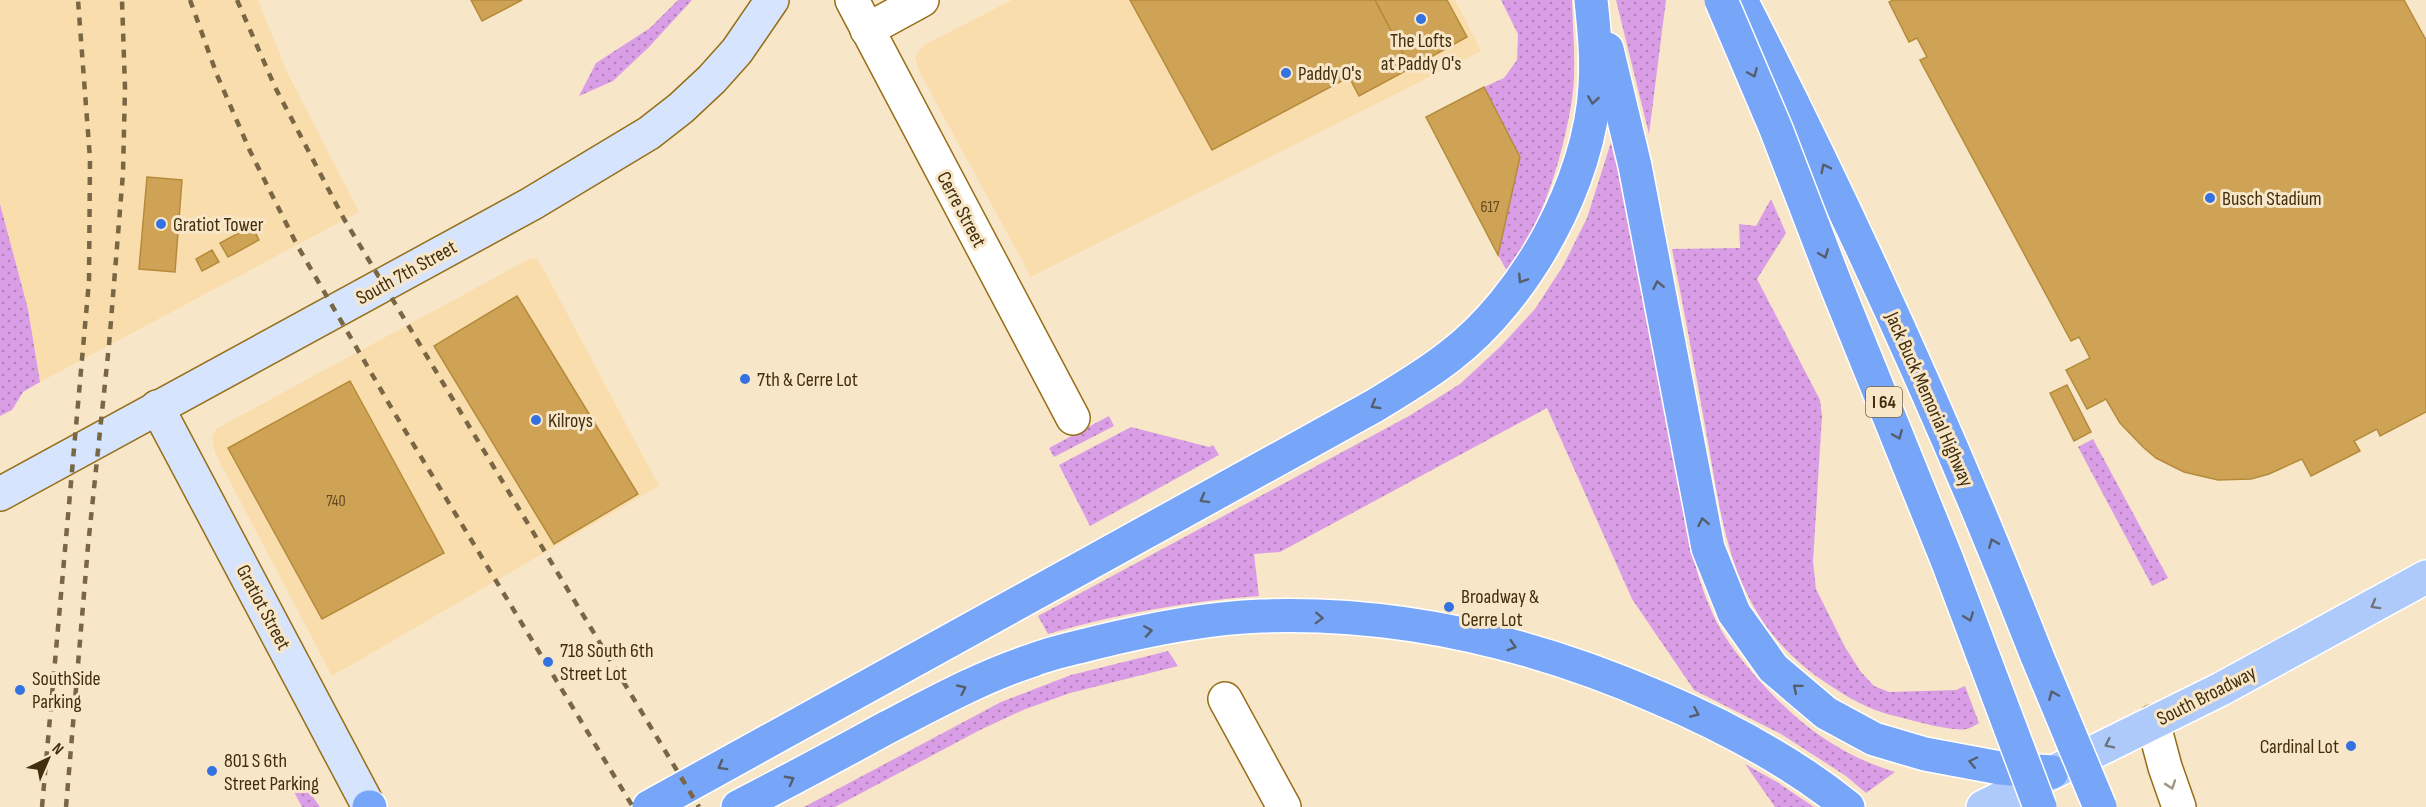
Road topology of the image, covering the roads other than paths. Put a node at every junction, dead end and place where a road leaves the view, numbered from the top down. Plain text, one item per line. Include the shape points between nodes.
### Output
1 (772, 0) edge
2 (852, 0) edge
3 (922, 0) edge
4 (1592, 0) edge
5 (1721, 0) edge
6 (1741, 0) edge
7 (1755, 0) edge
8 (867, 30) junction
9 (1772, 60) junction
10 (157, 407) junction
11 (1072, 418) dead end
12 (0, 494) edge
13 (2426, 577) edge
14 (1225, 699) dead end
15 (2153, 722) junction
16 (2052, 772) junction
17 (370, 807) edge
18 (649, 807) edge
19 (738, 807) edge
20 (1284, 807) edge
21 (1848, 807) edge
22 (1983, 807) edge
23 (2040, 807) edge
24 (2100, 807) edge
25 (2179, 807) edge

1 - 10 main road, South 7th Street via 712,79 649,133 531,204
2 - 8 street, Cerre Street
3 - 8 street
16 -> 4 highway via 2000,768 1925,754 1874,739 1826,713 1773,668 1734,613 1708,548 1622,108
4 -> 18 highway via 1595,88 1588,132 1563,207 1514,291 1452,355 1374,406
5 -> 23 highway, Jack Buck Memorial Highway / I 64, bridge via 1939,538
6 - 9 highway, Jack Buck Memorial Highway / I 64
7 - 9 highway
8 - 11 street, Cerre Street
24 -> 9 highway, Jack Buck Memorial Highway / I 64, bridge via 1946,435
10 - 12 main road, South 7th Street
10 - 17 main road, Gratiot Street
13 -> 15 main road, South Broadway
14 - 20 street
15 -> 16 main road, South Broadway
15 -> 25 street
16 - 22 main road, South Broadway
19 -> 21 highway via 952,693 1015,666 1136,633 1261,616 1353,618 1426,627 1489,639 1551,657 1710,719 1762,747

